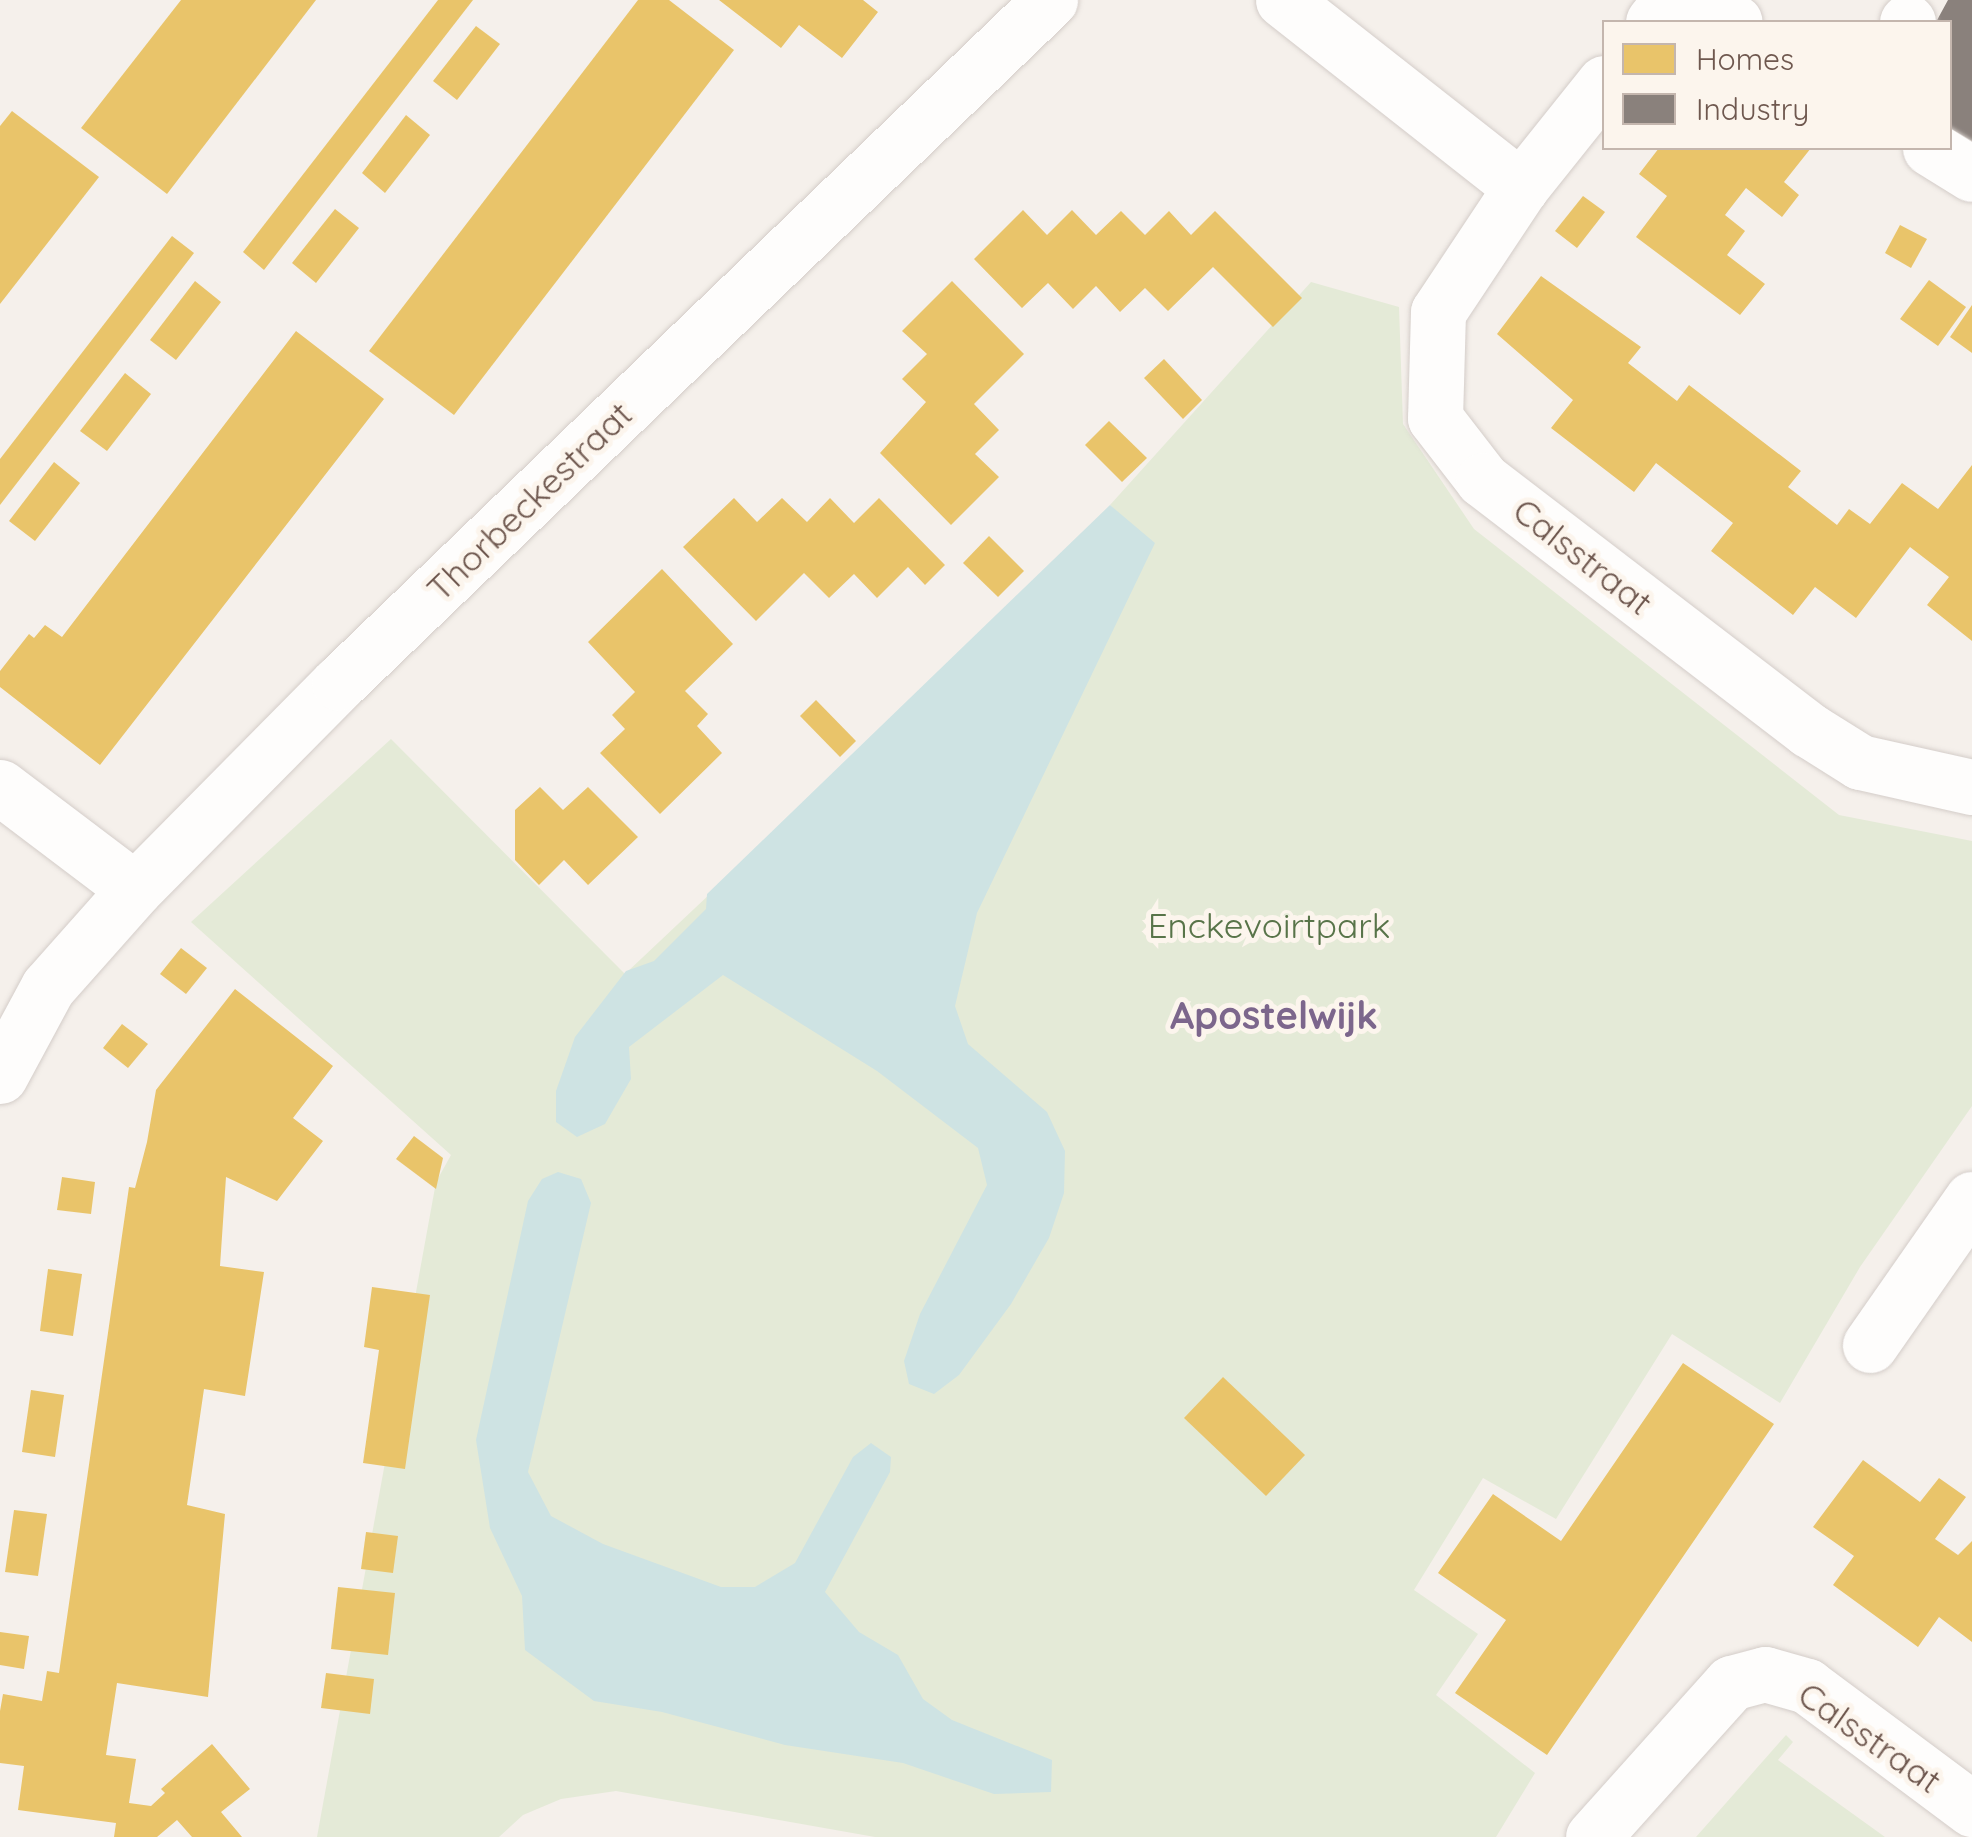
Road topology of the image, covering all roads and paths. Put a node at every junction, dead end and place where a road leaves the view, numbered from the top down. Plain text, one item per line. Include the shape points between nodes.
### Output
1 (1050, 0) edge
2 (1284, 0) edge
3 (1670, 0) edge
4 (1701, 0) edge
5 (1654, 20) edge
6 (1732, 20) edge
7 (1602, 86) edge
8 (1933, 150) edge
9 (1972, 174) edge
10 (1521, 187) junction
11 (0, 787) edge
12 (1972, 787) edge
13 (135, 889) junction
14 (0, 1076) edge
15 (1972, 1200) edge
16 (1870, 1344) dead end
17 (1972, 1808) edge
18 (1593, 1837) edge

1 - 13 street, Thorbeckestraat via 368,655
2 - 10 street
3 - 5 street
4 - 6 street
7 - 10 street
8 - 9 street
10 - 12 street, Calsstraat via 1438,312 1435,418 1483,480 1809,730 1860,762
11 - 13 street
13 - 14 street, Thorbeckestraat via 48,987
15 - 16 street
17 - 18 street, Calsstraat via 1806,1686 1765,1674 1731,1683

